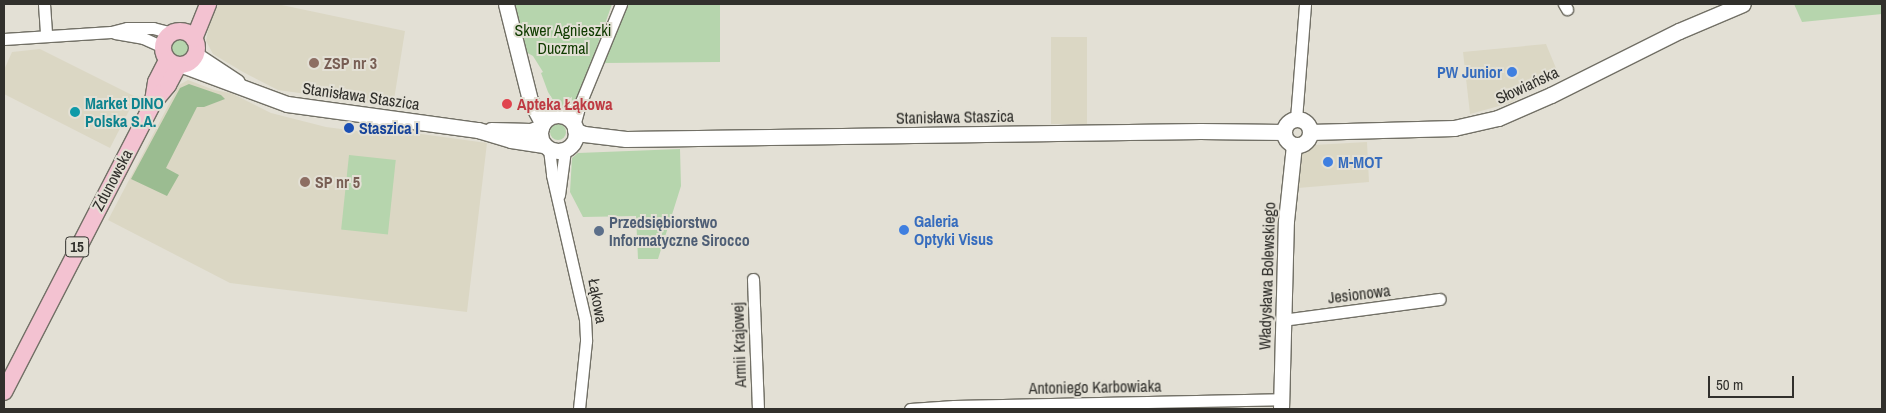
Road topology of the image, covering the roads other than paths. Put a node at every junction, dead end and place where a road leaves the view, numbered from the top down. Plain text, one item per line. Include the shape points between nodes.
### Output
1 (44, 4) edge
2 (198, 4) edge
3 (208, 4) edge
4 (506, 4) edge
5 (621, 4) edge
6 (1305, 4) edge
7 (1742, 4) edge
8 (111, 32) junction
9 (46, 36) junction
10 (4, 38) edge
11 (177, 49) junction
12 (196, 55) joint
13 (242, 86) junction
14 (580, 102) junction
15 (1296, 119) junction
16 (550, 120) junction
17 (478, 130) junction
18 (1284, 132) junction
19 (1310, 132) junction
20 (572, 138) junction
21 (1294, 146) junction
22 (547, 147) junction
23 (558, 201) junction
24 (753, 278) dead end
25 (1440, 299) dead end
26 (1282, 320) junction
27 (4, 392) edge
28 (1281, 404) edge
29 (579, 409) edge
30 (758, 409) edge
31 (910, 409) edge

1 - 9 street
2 - 11 main road, Zdunowska / 15
3 - 11 main road, Zdunowska / 15
4 - 16 street via 530,100
5 - 14 street, Łąkowa
6 - 15 street
7 - 19 street, Słowiańska via 1498,118 1454,128
8 - 9 street, Stanisława Staszica
8 - 11 street, Stanisława Staszica
8 - 11 street, Stanisława Staszica via 144,27
9 - 10 street, Stanisława Staszica
11 - 12 main road, Zdunowska / 15 via 197,46
11 - 13 street, Stanisława Staszica
11 - 27 main road, Zdunowska / 15 via 156,82 153,103
12 - 13 street, Stanisława Staszica
13 - 17 street, Stanisława Staszica via 297,106
14 - 16 street
14 - 20 street, Łąkowa
15 - 18 street via 1288,123
15 - 19 street via 1305,122
16 - 17 street, Stanisława Staszica via 531,131
16 - 20 street via 569,119
16 - 22 street via 540,136
17 - 22 street, Stanisława Staszica
18 - 20 street, Stanisława Staszica via 626,139 584,134
18 - 21 street via 1284,138
19 - 21 street via 1304,143
20 - 22 street via 557,151
20 - 23 street, Łąkowa
21 - 26 street, Władysława Bolewskiego via 1286,221
22 - 23 street, Łąkowa
23 - 29 street, Łąkowa via 585,319
24 - 30 street, Armii Krajowej
25 - 26 street, Jesionowa
26 - 28 street, Władysława Bolewskiego
28 - 31 street, Antoniego Karbowiaka

